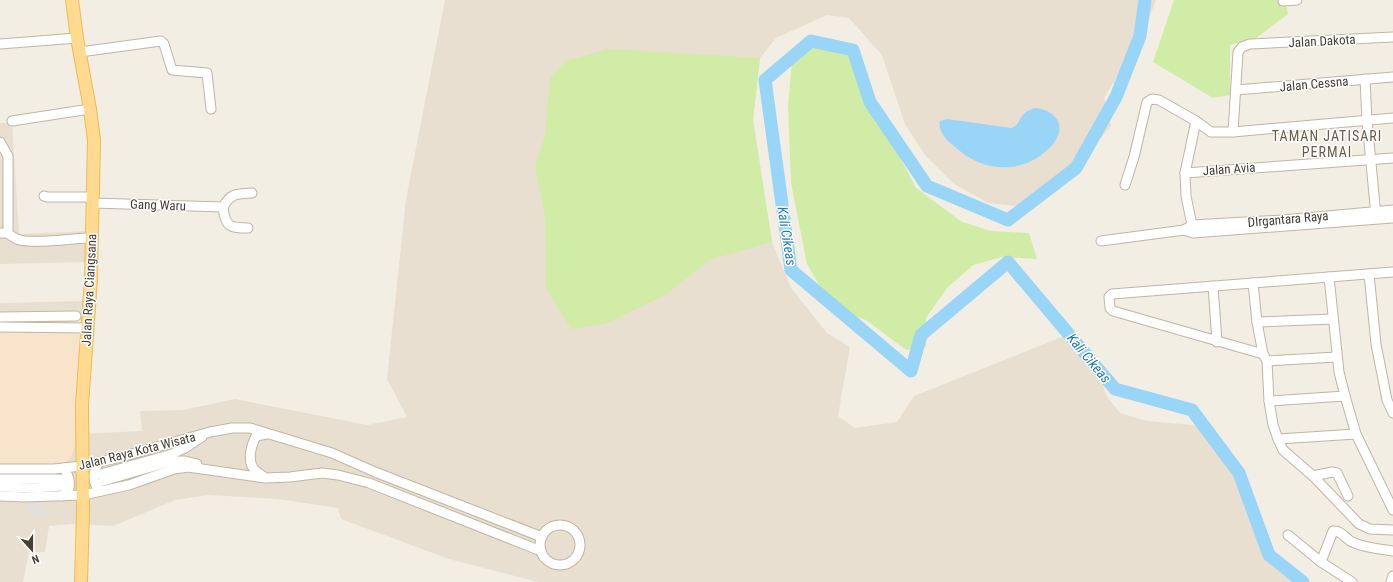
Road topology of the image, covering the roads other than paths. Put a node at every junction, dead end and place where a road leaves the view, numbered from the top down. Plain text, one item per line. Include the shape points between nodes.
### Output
1 (72, 0) edge
2 (1294, 0) edge
3 (1297, 0) edge
4 (1283, 1) dead end
5 (1393, 37) edge
6 (77, 38) junction
7 (0, 44) edge
8 (80, 52) junction
9 (1393, 77) edge
10 (1365, 79) junction
11 (1236, 90) junction
12 (90, 108) junction
13 (211, 109) dead end
14 (1393, 118) edge
15 (12, 121) dead end
16 (1196, 121) junction
17 (1367, 121) junction
18 (1233, 132) junction
19 (1, 144) edge
20 (1393, 158) edge
21 (1370, 160) junction
22 (1185, 173) junction
23 (1125, 185) dead end
24 (5, 189) edge
25 (252, 193) dead end
26 (44, 196) dead end
27 (93, 200) junction
28 (223, 207) junction
29 (1393, 210) edge
30 (1376, 215) junction
31 (1393, 218) edge
32 (248, 228) dead end
33 (1190, 229) junction
34 (4, 233) edge
35 (86, 238) dead end
36 (1101, 241) dead end
37 (1393, 272) edge
38 (1369, 274) junction
39 (1329, 277) junction
40 (1253, 283) junction
41 (1213, 286) junction
42 (76, 316) dead end
43 (0, 317) edge
44 (1333, 319) junction
45 (1257, 322) junction
46 (0, 327) edge
47 (88, 328) junction
48 (1217, 342) junction
49 (1265, 357) junction
50 (1337, 357) junction
51 (1345, 396) junction
52 (1269, 401) junction
53 (1393, 413) edge
54 (250, 428) junction
55 (210, 432) junction
56 (267, 434) junction
57 (1356, 434) junction
58 (256, 436) junction
59 (1278, 439) junction
60 (99, 462) junction
61 (82, 466) junction
62 (64, 468) junction
63 (0, 469) edge
64 (231, 473) junction
65 (252, 473) junction
66 (1313, 476) junction
67 (0, 479) edge
68 (0, 487) edge
69 (62, 487) junction
70 (101, 491) junction
71 (83, 495) junction
72 (0, 496) edge
73 (1348, 496) dead end
74 (1393, 510) edge
75 (1393, 530) edge
76 (1288, 535) dead end
77 (542, 537) junction
78 (541, 551) junction
79 (1393, 551) edge
80 (1321, 562) junction
81 (1393, 576) edge
82 (81, 582) edge
83 (1352, 582) edge
84 (1391, 582) edge

1 - 6 main road, Jalan Raya Ciangsana
2 - 3 street
2 - 4 street
5 - 11 street, Jalan Dakota via 1250,44 1239,49
6 - 7 street
6 - 8 main road, Jalan Raya Ciangsana
8 - 12 main road, Jalan Raya Ciangsana
8 - 13 street via 160,41 164,44 172,70 207,73
9 - 10 street, Jalan Cessna
10 - 11 street, Jalan Cessna
10 - 17 street
11 - 18 street
12 - 15 street
12 - 27 main road, Jalan Raya Ciangsana via 94,140
14 - 17 street
16 - 18 street via 1211,132
16 - 22 street
16 - 23 street via 1157,99 1147,102
17 - 18 street
17 - 21 street
19 - 24 street via 8,156
20 - 21 street, Jalan Avia
21 - 22 street, Jalan Avia
21 - 30 street
22 - 33 street
24 - 34 street
25 - 28 street via 232,196
26 - 27 street, Gang Waru
27 - 28 street, Gang Waru
27 - 47 main road, Jalan Raya Ciangsana
28 - 32 street via 227,224 233,228
29 - 30 street, DIrgantara Raya
30 - 31 street, DIrgantara Raya
30 - 33 street, DIrgantara Raya
33 - 36 street, DIrgantara Raya
34 - 35 street via 25,241
37 - 38 street
38 - 39 street
38 - 53 street via 1376,344
39 - 40 street
39 - 44 street
40 - 41 street
40 - 45 street
41 - 48 street
41 - 48 street via 1112,294 1109,297 1112,311
42 - 43 street
44 - 45 street
44 - 50 street
45 - 49 street
46 - 47 street
47 - 61 main road, Jalan Raya Ciangsana via 82,405
48 - 49 street
49 - 50 street
49 - 52 street
50 - 51 street
51 - 52 street
51 - 57 street
52 - 59 street
54 - 55 street, Jalan Raya Kota Wisata
54 - 56 street
54 - 58 street
55 - 60 street, Jalan Raya Kota Wisata
55 - 64 street via 172,454 102,478 172,461 185,461
56 - 58 street
56 - 77 street via 332,453
57 - 59 street
57 - 74 street
58 - 65 street via 250,459
59 - 66 street via 1283,450
60 - 61 street, Jalan Raya Kota Wisata
60 - 70 street via 94,473 95,484
61 - 62 street, Jalan Raya Kota Wisata
61 - 71 main road, Jalan Raya Ciangsana
62 - 63 street, Jalan Raya Kota Wisata
62 - 69 street via 69,479 67,493
64 - 65 street, Jalan Raya Kota Wisata
64 - 70 street, Jalan Raya Kota Wisata via 188,467
65 - 78 street, Jalan Raya Kota Wisata via 266,478 290,478 322,473 369,483
66 - 73 street via 1337,473
66 - 75 street via 1362,526
67 - 69 street
68 - 69 street
69 - 71 street, Jalan Raya Kota Wisata
69 - 72 street, Jalan Raya Kota Wisata via 25,497
70 - 71 street, Jalan Raya Kota Wisata
71 - 82 main road, Jalan Raya Ciangsana
76 - 80 street
77 - 78 street
77 - 78 street via 547,530 561,525 574,531 579,537 580,544 576,558 561,565 552,563
79 - 80 street via 1365,546 1333,531
80 - 83 street
81 - 84 street

